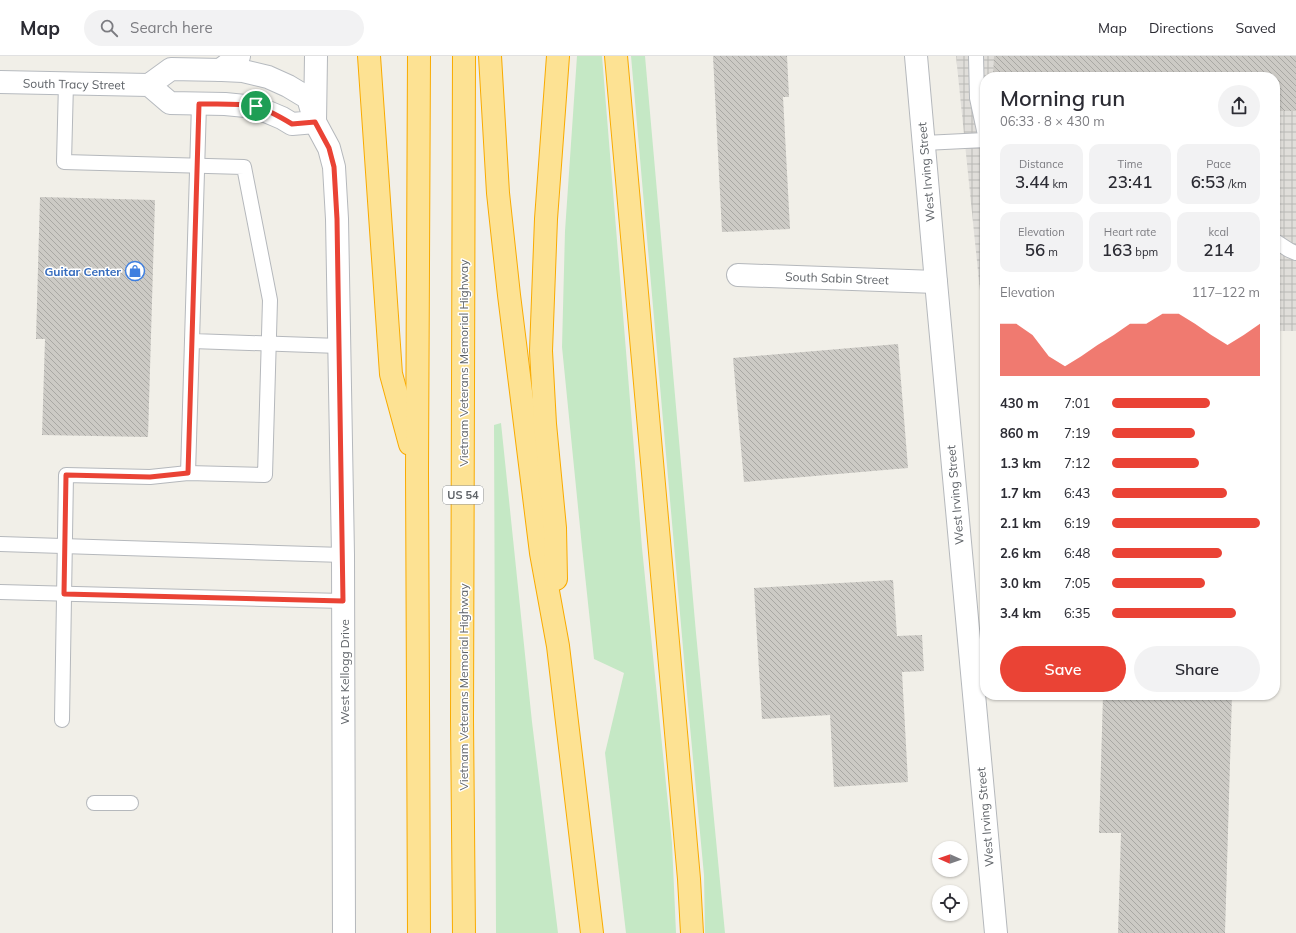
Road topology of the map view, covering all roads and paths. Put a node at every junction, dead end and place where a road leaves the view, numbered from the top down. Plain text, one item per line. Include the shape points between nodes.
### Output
1 (238, 56) edge
2 (316, 56) edge
3 (369, 56) edge
4 (419, 56) edge
5 (464, 56) edge
6 (490, 56) edge
7 (558, 56) edge
8 (616, 56) edge
9 (916, 56) edge
10 (976, 56) edge
11 (220, 70) junction
12 (0, 82) edge
13 (66, 83) junction
14 (148, 85) junction
15 (199, 104) junction
16 (980, 109) edge
17 (315, 122) junction
18 (980, 140) edge
19 (924, 143) junction
20 (197, 166) junction
21 (1280, 244) edge
22 (1296, 253) edge
23 (738, 275) dead end
24 (936, 282) junction
25 (192, 341) junction
26 (268, 344) junction
27 (339, 346) junction
28 (417, 472) junction
29 (188, 473) junction
30 (0, 544) edge
31 (65, 546) junction
32 (343, 555) junction
33 (551, 579) junction
34 (0, 592) edge
35 (64, 594) junction
36 (343, 601) junction
37 (62, 720) dead end
38 (94, 802) dead end
39 (130, 803) dead end
40 (344, 933) edge
41 (419, 933) edge
42 (464, 933) edge
43 (592, 933) edge
44 (692, 933) edge
45 (996, 933) edge

1 - 11 street
2 - 17 street, West Kellogg Drive
3 - 28 highway via 392,374
4 - 28 highway
5 - 42 highway, Vietnam Veterans Memorial Highway / US 54
6 - 33 highway via 498,193 541,553
7 - 33 highway via 546,219 541,351 555,528
8 - 44 highway
9 - 19 street, West Irving Street
10 - 16 lane
11 - 14 street via 171,69
11 - 17 street via 256,74 288,86 308,98
12 - 13 street, South Tracy Street
13 - 14 street, South Tracy Street
13 - 20 lane via 64,162
14 - 15 street via 170,103
15 - 17 street via 256,106 292,124
15 - 20 lane
17 - 27 street, West Kellogg Drive via 329,148 334,167
18 - 19 lane
19 - 24 street, West Irving Street
20 - 25 lane
20 - 26 lane via 244,167 270,300
21 - 22 lane
23 - 24 street, South Sabin Street
24 - 45 street, West Irving Street
25 - 26 lane
25 - 29 lane
26 - 27 lane
26 - 29 lane via 265,475
27 - 32 street, West Kellogg Drive
28 - 41 highway
29 - 31 lane via 150,477 66,475
30 - 31 lane
31 - 32 lane
31 - 35 lane
32 - 36 street, West Kellogg Drive
33 - 43 highway
34 - 35 lane
35 - 36 lane
35 - 37 lane
36 - 40 street, West Kellogg Drive
38 - 39 lane

